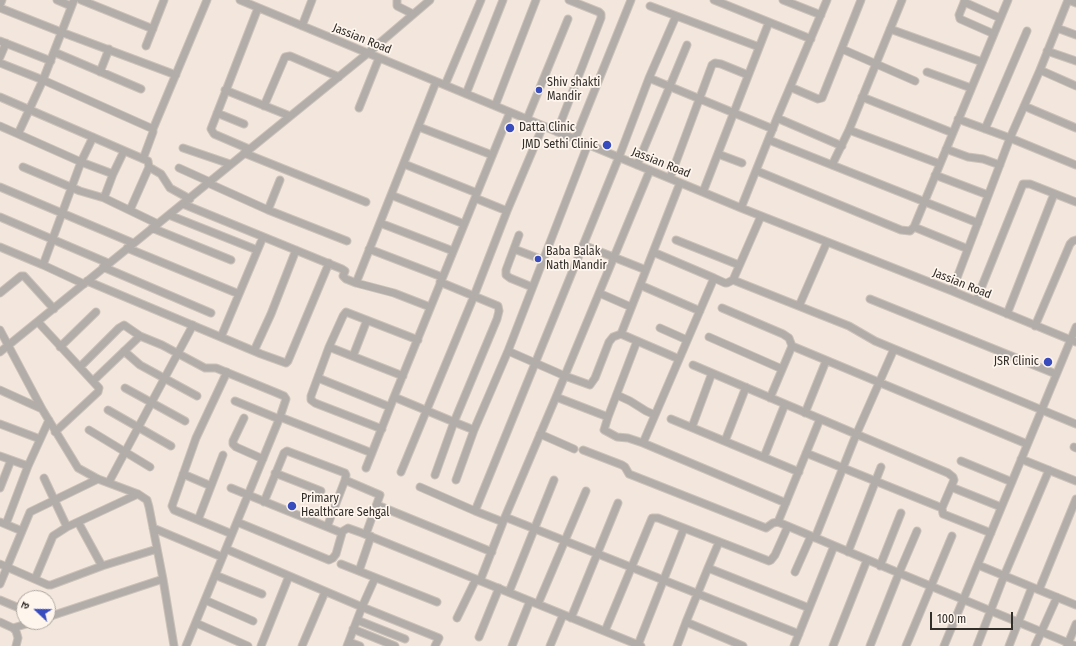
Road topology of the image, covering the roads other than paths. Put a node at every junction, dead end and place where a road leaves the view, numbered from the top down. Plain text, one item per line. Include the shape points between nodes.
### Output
1 (2, 0) edge
2 (57, 0) edge
3 (81, 0) edge
4 (164, 0) edge
5 (207, 0) edge
6 (240, 0) edge
7 (312, 0) edge
8 (397, 0) edge
9 (430, 0) edge
10 (481, 0) edge
11 (503, 0) edge
12 (536, 0) edge
13 (568, 0) edge
14 (631, 0) edge
15 (714, 0) edge
16 (783, 0) edge
17 (827, 0) edge
18 (861, 0) edge
19 (902, 0) edge
20 (1008, 0) edge
21 (1069, 0) edge
22 (965, 1) edge
23 (73, 3) edge
24 (1076, 3) edge
25 (0, 4) edge
26 (650, 6) dead end
27 (0, 8) edge
28 (258, 8) junction
29 (413, 14) junction
30 (821, 15) junction
31 (676, 16) junction
32 (1000, 18) junction
33 (568, 19) dead end
34 (769, 22) junction
35 (302, 26) junction
36 (1057, 28) junction
37 (153, 29) junction
38 (890, 30) junction
39 (1027, 31) dead end
40 (61, 32) junction
41 (994, 34) junction
42 (1076, 36) edge
43 (811, 39) junction
44 (3, 42) edge
45 (687, 45) dead end
46 (146, 46) dead end
47 (759, 48) junction
48 (109, 49) junction
49 (842, 49) junction
50 (1048, 51) junction
51 (54, 52) junction
52 (368, 53) junction
53 (0, 57) edge
54 (379, 58) junction
55 (51, 61) junction
56 (1076, 61) edge
57 (982, 62) junction
58 (0, 63) edge
59 (876, 63) junction
60 (1040, 70) junction
61 (100, 72) junction
62 (927, 72) dead end
63 (176, 75) junction
64 (748, 75) junction
65 (339, 77) junction
66 (649, 78) junction
67 (43, 80) junction
68 (436, 82) junction
69 (915, 82) dead end
70 (445, 85) junction
71 (1076, 86) edge
72 (670, 87) junction
73 (790, 87) junction
74 (971, 88) junction
75 (141, 89) dead end
76 (225, 90) junction
77 (466, 94) junction
78 (0, 97) edge
79 (862, 97) junction
80 (699, 98) junction
81 (264, 106) junction
82 (495, 106) junction
83 (1024, 106) junction
84 (359, 108) dead end
85 (30, 109) junction
86 (510, 112) junction
87 (734, 112) junction
88 (217, 113) junction
89 (290, 116) junction
90 (777, 118) junction
91 (527, 119) junction
92 (958, 119) junction
93 (244, 124) dead end
94 (0, 126) edge
95 (543, 126) junction
96 (419, 127) junction
97 (1076, 128) edge
98 (153, 129) junction
99 (773, 129) junction
100 (985, 129) junction
101 (849, 130) junction
102 (557, 132) junction
103 (953, 133) junction
104 (18, 134) junction
105 (93, 137) junction
106 (1010, 138) junction
107 (575, 139) junction
108 (769, 140) junction
109 (588, 144) junction
110 (842, 146) junction
111 (183, 148) dead end
112 (946, 149) junction
113 (124, 151) junction
114 (247, 151) junction
115 (718, 154) junction
116 (492, 155) junction
117 (619, 157) junction
118 (143, 159) junction
119 (82, 162) junction
120 (742, 163) dead end
121 (230, 164) junction
122 (404, 164) junction
123 (940, 164) junction
124 (637, 165) junction
125 (832, 165) junction
126 (1000, 165) junction
127 (1076, 165) edge
128 (23, 167) dead end
129 (149, 167) junction
130 (179, 168) dead end
131 (650, 170) junction
132 (757, 171) junction
133 (113, 174) junction
134 (936, 176) junction
135 (670, 178) junction
136 (280, 180) dead end
137 (209, 182) junction
138 (680, 183) junction
139 (0, 187) edge
140 (72, 187) junction
141 (703, 192) junction
142 (1054, 194) junction
143 (391, 195) junction
144 (476, 195) junction
145 (988, 196) junction
146 (104, 198) junction
147 (190, 199) junction
148 (924, 201) junction
149 (366, 202) dead end
150 (1076, 202) edge
151 (183, 204) junction
152 (741, 208) junction
153 (130, 210) junction
154 (268, 210) junction
155 (507, 211) junction
156 (62, 213) junction
157 (169, 215) junction
158 (761, 216) junction
159 (0, 217) edge
160 (380, 223) junction
161 (978, 223) junction
162 (464, 224) junction
163 (155, 226) junction
164 (914, 227) junction
165 (519, 235) dead end
166 (263, 237) junction
167 (51, 239) junction
168 (676, 240) dead end
169 (1076, 240) edge
170 (347, 241) dead end
171 (827, 242) junction
172 (133, 243) junction
173 (583, 245) junction
174 (0, 247) edge
175 (127, 248) junction
176 (369, 249) junction
177 (514, 249) junction
178 (968, 249) junction
179 (257, 250) junction
180 (296, 250) junction
181 (453, 251) junction
182 (653, 252) junction
183 (614, 257) junction
184 (231, 260) dead end
185 (543, 260) junction
186 (329, 264) junction
187 (42, 265) junction
188 (106, 265) junction
189 (739, 265) junction
190 (646, 270) junction
191 (714, 278) junction
192 (442, 280) junction
193 (733, 280) junction
194 (86, 283) junction
195 (356, 283) junction
196 (640, 285) junction
197 (532, 287) junction
198 (952, 291) junction
199 (0, 293) edge
200 (599, 293) junction
201 (239, 294) junction
202 (474, 296) junction
203 (870, 299) dead end
204 (976, 300) junction
205 (799, 306) junction
206 (430, 307) junction
207 (631, 307) junction
208 (722, 308) dead end
209 (54, 309) junction
210 (700, 310) junction
211 (96, 312) dead end
212 (211, 313) dead end
213 (1007, 314) junction
214 (367, 320) junction
215 (38, 322) junction
216 (193, 325) junction
217 (1035, 326) junction
218 (1076, 327) edge
219 (660, 328) dead end
220 (0, 330) edge
221 (621, 334) junction
222 (140, 336) junction
223 (221, 337) junction
224 (709, 337) dead end
225 (418, 340) junction
226 (687, 340) junction
227 (637, 341) junction
228 (1074, 341) edge
229 (8, 346) junction
230 (792, 346) junction
231 (60, 347) junction
232 (329, 347) junction
233 (894, 349) junction
234 (124, 351) junction
235 (254, 351) junction
236 (508, 351) junction
237 (0, 352) edge
238 (178, 354) junction
239 (353, 356) junction
240 (679, 359) junction
241 (826, 361) junction
242 (535, 363) junction
243 (693, 365) dead end
244 (80, 367) junction
245 (782, 369) junction
246 (227, 372) junction
247 (712, 373) junction
248 (1056, 374) junction
249 (403, 376) junction
250 (565, 376) junction
251 (318, 378) junction
252 (164, 379) junction
253 (93, 381) junction
254 (879, 382) junction
255 (746, 387) junction
256 (125, 388) dead end
257 (1, 393) edge
258 (616, 395) junction
259 (196, 396) dead end
260 (394, 397) junction
261 (556, 397) junction
262 (770, 398) junction
263 (235, 401) dead end
264 (151, 404) junction
265 (785, 404) junction
266 (390, 407) junction
267 (42, 409) junction
268 (1042, 409) junction
269 (108, 410) dead end
270 (426, 410) junction
271 (805, 413) junction
272 (656, 415) junction
273 (608, 417) junction
274 (244, 418) dead end
275 (280, 418) junction
276 (671, 419) dead end
277 (820, 419) junction
278 (49, 420) junction
279 (185, 421) dead end
280 (454, 422) junction
281 (0, 424) edge
282 (1076, 424) edge
283 (692, 427) junction
284 (138, 428) junction
285 (382, 429) junction
286 (88, 430) dead end
287 (474, 430) junction
288 (55, 432) junction
289 (540, 434) junction
290 (856, 435) junction
291 (40, 439) junction
292 (725, 441) junction
293 (643, 443) junction
294 (1028, 444) junction
295 (171, 446) dead end
296 (574, 449) dead end
297 (583, 450) dead end
298 (125, 452) junction
299 (372, 453) junction
300 (806, 453) junction
301 (0, 456) edge
302 (223, 456) dead end
303 (764, 457) junction
304 (263, 459) junction
305 (1021, 459) junction
306 (11, 460) junction
307 (961, 461) dead end
308 (28, 466) junction
309 (150, 467) dead end
310 (881, 467) dead end
311 (366, 468) dead end
312 (843, 468) junction
313 (1049, 470) junction
314 (401, 472) dead end
315 (799, 472) junction
316 (275, 473) junction
317 (183, 474) junction
318 (435, 475) dead end
319 (44, 478) dead end
320 (98, 478) junction
321 (345, 480) junction
322 (456, 480) dead end
323 (554, 480) dead end
324 (876, 481) junction
325 (1076, 481) edge
326 (109, 482) junction
327 (1012, 482) junction
328 (211, 486) junction
329 (420, 487) dead end
330 (951, 487) junction
331 (0, 488) edge
332 (231, 488) dead end
333 (321, 491) dead end
334 (586, 491) dead end
335 (138, 494) junction
336 (248, 495) junction
337 (1076, 499) edge
338 (54, 500) junction
339 (264, 502) junction
340 (618, 503) dead end
341 (786, 503) junction
342 (377, 506) junction
343 (1001, 507) junction
344 (942, 508) junction
345 (475, 511) junction
346 (901, 513) dead end
347 (504, 519) junction
348 (198, 520) junction
349 (78, 522) junction
350 (237, 522) junction
351 (778, 522) junction
352 (3, 523) edge
353 (788, 526) junction
354 (67, 527) junction
355 (327, 527) junction
356 (153, 528) junction
357 (684, 528) junction
358 (535, 529) junction
359 (22, 531) junction
360 (917, 531) dead end
361 (342, 533) junction
362 (991, 533) junction
363 (232, 534) junction
364 (369, 535) junction
365 (952, 536) dead end
366 (813, 537) junction
367 (564, 541) junction
368 (719, 542) junction
369 (834, 546) junction
370 (157, 549) junction
371 (226, 549) junction
372 (492, 552) junction
373 (848, 552) junction
374 (597, 554) junction
375 (222, 557) junction
376 (867, 560) junction
377 (341, 564) dead end
378 (978, 565) junction
379 (3, 566) edge
380 (102, 566) junction
381 (880, 566) junction
382 (631, 568) junction
383 (708, 568) junction
384 (359, 571) junction
385 (795, 572) dead end
386 (899, 573) junction
387 (215, 575) junction
388 (289, 576) junction
389 (1004, 576) junction
390 (375, 578) junction
391 (35, 579) junction
392 (163, 579) junction
393 (478, 580) junction
394 (663, 580) junction
395 (0, 584) edge
396 (930, 586) junction
397 (1032, 587) junction
398 (499, 588) junction
399 (1039, 590) junction
400 (325, 592) junction
401 (509, 592) junction
402 (262, 594) dead end
403 (698, 594) junction
404 (1057, 597) junction
405 (0, 600) edge
406 (205, 600) junction
407 (963, 600) junction
408 (530, 601) junction
409 (437, 602) dead end
410 (538, 604) junction
411 (1076, 605) edge
412 (16, 607) edge
413 (362, 607) junction
414 (809, 608) junction
415 (991, 611) junction
416 (56, 614) edge
417 (563, 614) junction
418 (457, 618) dead end
419 (571, 618) junction
420 (357, 620) junction
421 (253, 621) dead end
422 (0, 622) edge
423 (686, 622) junction
424 (1018, 622) junction
425 (196, 623) junction
426 (1076, 624) edge
427 (16, 627) edge
428 (13, 628) junction
429 (354, 629) junction
430 (605, 631) junction
431 (1041, 631) junction
432 (799, 634) junction
433 (479, 637) dead end
434 (405, 639) dead end
435 (348, 644) edge
436 (1067, 644) edge
437 (16, 646) edge
438 (174, 646) edge
439 (186, 646) edge
440 (248, 646) edge
441 (261, 646) edge
442 (302, 646) edge
443 (360, 646) edge
444 (395, 646) edge
445 (435, 646) edge
446 (512, 646) edge
447 (550, 646) edge
448 (640, 646) edge
449 (677, 646) edge
450 (743, 646) edge
451 (794, 646) edge
452 (833, 646) edge
453 (870, 646) edge
454 (906, 646) edge
455 (944, 646) edge
456 (977, 646) edge
457 (1009, 646) edge
458 (1035, 646) edge
459 (1076, 646) edge

1 - 25 street
2 - 23 street
3 - 37 street
4 - 37 street
5 - 63 street
6 - 28 street, Jassian Road
7 - 35 street
8 - 29 street via 397,6
9 - 29 street
10 - 70 street
11 - 77 street
12 - 82 street
13 - 102 street via 599,12 601,18
14 - 107 street
15 - 34 street
16 - 30 street
17 - 30 street
18 - 49 street
19 - 38 street
20 - 32 street
21 - 24 street
21 - 36 street
22 - 32 street
22 - 41 street via 959,15 960,19
23 - 40 street
26 - 31 street
27 - 40 street
28 - 35 street, Jassian Road
28 - 76 street
29 - 52 street
30 - 43 street
31 - 47 street
31 - 66 street
32 - 41 street
33 - 91 street
34 - 43 street
34 - 47 street
35 - 52 street, Jassian Road
36 - 42 street
36 - 50 street
37 - 46 street
38 - 57 street
38 - 59 street
39 - 100 street
40 - 48 street
40 - 51 street
41 - 57 street
43 - 73 street
44 - 53 street
44 - 55 street
45 - 72 street
47 - 64 street
48 - 61 street
48 - 63 street
49 - 59 street
49 - 73 street via 822,98 818,99
50 - 56 street
50 - 60 street
51 - 55 street
51 - 61 street
52 - 54 street, Jassian Road
52 - 65 street
54 - 68 street, Jassian Road
54 - 84 street
55 - 67 street
57 - 74 street
58 - 67 street
59 - 69 street
59 - 79 street
60 - 71 street
60 - 83 street
61 - 75 street
62 - 74 street
63 - 98 street
64 - 80 street via 713,63
64 - 87 street
65 - 81 street via 285,56
65 - 89 street
66 - 72 street
66 - 117 street
67 - 85 street
67 - 98 street
68 - 70 street, Jassian Road
68 - 96 street
70 - 77 street, Jassian Road
72 - 80 street
72 - 124 street
73 - 90 street
74 - 92 street
76 - 81 street
76 - 88 street
77 - 82 street, Jassian Road
78 - 85 street
79 - 101 street
79 - 103 street
80 - 87 street
80 - 135 street
81 - 89 street
82 - 86 street, Jassian Road
83 - 97 street
83 - 106 street
85 - 104 street
85 - 105 street
86 - 91 street, Jassian Road
86 - 116 street
87 - 99 street
87 - 115 street
88 - 93 street
88 - 114 street via 212,132
89 - 114 street
90 - 99 street
90 - 110 street
91 - 95 street, Jassian Road
92 - 100 street
92 - 103 street
94 - 104 street
95 - 102 street, Jassian Road
95 - 155 street
96 - 116 street
96 - 122 street
98 - 118 street
99 - 108 street
100 - 106 street
101 - 110 street
101 - 123 street
102 - 107 street, Jassian Road
103 - 112 street
104 - 119 street
105 - 113 street
105 - 119 street
106 - 126 street
106 - 127 street
107 - 109 street, Jassian Road
108 - 125 street
108 - 132 street
109 - 117 street, Jassian Road
109 - 185 street
110 - 125 street
111 - 121 street
112 - 123 street
112 - 126 street
113 - 118 street
113 - 133 street
114 - 121 street
114 - 149 street
115 - 120 street
115 - 141 street
116 - 144 street
117 - 124 street, Jassian Road
117 - 173 street
118 - 129 street via 148,161
119 - 133 street
119 - 140 street
121 - 137 street
122 - 143 street
122 - 144 street
123 - 134 street
124 - 131 street, Jassian Road
125 - 148 street
126 - 145 street
128 - 140 street
129 - 147 street via 161,174 170,188
129 - 153 street
130 - 137 street
131 - 135 street, Jassian Road
131 - 183 street
132 - 152 street
132 - 164 street via 900,230 910,231
133 - 146 street
134 - 145 street
134 - 148 street
135 - 138 street, Jassian Road
136 - 154 street
137 - 147 street
137 - 154 street
138 - 141 street, Jassian Road
138 - 182 street
139 - 156 street
140 - 146 street
140 - 156 street
141 - 152 street, Jassian Road
142 - 150 street
142 - 204 street via 1030,184 1023,184
142 - 213 street
143 - 160 street
143 - 162 street
144 - 155 street
144 - 162 street
145 - 161 street
146 - 153 street
147 - 151 street
148 - 161 street
148 - 164 street
151 - 157 street
151 - 166 street
152 - 158 street, Jassian Road
153 - 163 street
154 - 170 street
155 - 202 street
156 - 167 street
156 - 172 street
157 - 163 street
157 - 179 street
158 - 171 street, Jassian Road
158 - 189 street
159 - 167 street
160 - 176 street
160 - 181 street
161 - 178 street
162 - 181 street
163 - 172 street
163 - 184 street
164 - 178 street
165 - 177 street
166 - 179 street
166 - 180 street
167 - 187 street
167 - 188 street
168 - 189 street
169 - 217 street via 1070,244
171 - 198 street, Jassian Road
171 - 205 street
172 - 175 street
173 - 183 street
173 - 242 street
174 - 187 street
175 - 188 street
175 - 201 street
176 - 192 street
176 - 195 street
177 - 185 street
177 - 197 street via 506,275
178 - 198 street
179 - 201 street
180 - 186 street
180 - 235 street
181 - 192 street
182 - 190 street
182 - 191 street
183 - 190 street
183 - 200 street
185 - 197 street
186 - 195 street via 345,271 344,278
186 - 235 street via 287,362 282,363
187 - 194 street
188 - 194 street
188 - 212 street
189 - 193 street
190 - 196 street
191 - 193 street via 725,283
191 - 210 street
192 - 202 street
192 - 206 street
193 - 205 street
194 - 209 street
194 - 216 street
195 - 206 street via 394,293
196 - 207 street
196 - 210 street
197 - 236 street
198 - 204 street, Jassian Road
199 - 209 street via 24,276
200 - 207 street
200 - 250 street
201 - 223 street
202 - 270 street
202 - 280 street via 498,306 499,311
203 - 248 street
204 - 213 street, Jassian Road
205 - 233 street via 853,328
206 - 225 street
207 - 221 street
208 - 230 street via 784,334
209 - 215 street
210 - 226 street
211 - 231 street
213 - 217 street, Jassian Road
214 - 225 street
214 - 232 street via 348,312 344,314
214 - 239 street
215 - 229 street
215 - 231 street
216 - 223 street
216 - 238 street
217 - 228 street, Jassian Road
218 - 228 street
219 - 226 street
220 - 229 street
221 - 227 street
221 - 250 street via 609,342 592,384
222 - 234 street
222 - 238 street
222 - 244 street via 123,325
223 - 235 street
224 - 245 street
225 - 249 street
226 - 240 street
227 - 240 street
227 - 258 street
228 - 248 street
229 - 237 street
229 - 267 street
230 - 241 street
230 - 245 street
231 - 244 street
232 - 239 street
232 - 251 street
233 - 254 street
233 - 268 street
234 - 252 street via 140,365
234 - 253 street
236 - 242 street
236 - 287 street
238 - 246 street via 205,368 214,367
238 - 252 street
239 - 249 street
240 - 272 street
241 - 254 street
241 - 271 street
242 - 250 street
242 - 345 street
243 - 247 street
244 - 253 street
245 - 262 street
246 - 275 street via 284,396 286,401
246 - 317 street via 196,438
247 - 255 street
247 - 283 street
248 - 268 street
249 - 260 street
250 - 261 street
251 - 266 street
251 - 285 street via 311,396 313,402
252 - 259 street
252 - 264 street
253 - 288 street via 99,388 98,392
254 - 290 street
254 - 294 street
255 - 262 street
255 - 292 street
256 - 264 street
257 - 267 street
258 - 272 street
258 - 273 street
260 - 266 street
260 - 270 street
261 - 273 street
261 - 289 street
262 - 265 street
263 - 275 street
264 - 279 street
264 - 284 street
265 - 271 street
265 - 303 street
266 - 285 street
267 - 278 street
268 - 282 street
268 - 294 street
269 - 284 street
270 - 280 street
270 - 314 street
271 - 277 street
272 - 293 street
273 - 293 street via 605,432
274 - 304 street via 233,441 234,444
275 - 299 street
275 - 304 street
276 - 283 street
277 - 290 street
277 - 300 street
278 - 288 street
278 - 291 street
280 - 287 street
280 - 318 street
281 - 291 street
283 - 292 street
284 - 295 street
284 - 298 street
285 - 299 street
286 - 298 street
287 - 322 street
288 - 320 street via 78,468
289 - 296 street
289 - 347 street
290 - 312 street
290 - 330 street via 948,473 953,477
291 - 308 street
292 - 303 street
293 - 341 street
294 - 305 street
297 - 351 street via 622,465 629,474 766,528
298 - 309 street
298 - 326 street
299 - 311 street
300 - 312 street
300 - 315 street
301 - 306 street
302 - 328 street
303 - 315 street
304 - 336 street
305 - 313 street
305 - 327 street
306 - 308 street
306 - 331 street
307 - 327 street
308 - 352 street
310 - 324 street
312 - 324 street
312 - 366 street
313 - 325 street
313 - 389 street
315 - 341 street
316 - 321 street via 287,451 344,473
316 - 333 street
316 - 339 street
317 - 328 street
317 - 348 street via 172,506 174,510
319 - 338 street
320 - 326 street
320 - 338 street
321 - 342 street via 379,493
321 - 355 street
323 - 358 street
324 - 344 street
324 - 373 street
326 - 335 street
327 - 343 street
328 - 348 street
329 - 345 street
330 - 343 street
330 - 344 street
332 - 336 street
334 - 367 street
335 - 349 street
335 - 356 street via 148,503
336 - 339 street
336 - 350 street
337 - 399 street
338 - 354 street
338 - 359 street via 30,512
339 - 355 street
340 - 374 street
341 - 351 street
342 - 364 street
342 - 372 street
343 - 362 street
344 - 362 street via 944,514
345 - 347 street
346 - 381 street
347 - 358 street
347 - 372 street
348 - 363 street
349 - 354 street
349 - 380 street
350 - 361 street via 329,560 336,554
350 - 363 street
351 - 353 street
352 - 359 street
353 - 366 street
353 - 368 street via 776,555 768,561
354 - 391 street via 51,538
355 - 361 street
356 - 370 street
356 - 375 street
357 - 368 street
357 - 382 street via 652,518
357 - 394 street
358 - 367 street
358 - 401 street
359 - 379 street
360 - 386 street
361 - 364 street via 348,528
362 - 378 street
363 - 371 street
364 - 384 street
364 - 393 street
365 - 396 street
366 - 369 street
366 - 385 street
367 - 374 street
367 - 410 street
368 - 383 street
369 - 373 street
369 - 414 street
370 - 380 street
370 - 392 street
371 - 375 street
371 - 388 street
372 - 393 street
373 - 376 street
374 - 382 street
374 - 419 street
375 - 387 street
376 - 381 street
376 - 452 street
377 - 384 street
378 - 389 street
378 - 407 street
379 - 391 street
379 - 395 street
380 - 391 street via 51,585
381 - 386 street
382 - 394 street
382 - 430 street
383 - 403 street
383 - 414 street
384 - 390 street
386 - 396 street
386 - 453 street
387 - 402 street
387 - 406 street
388 - 400 street
388 - 441 street
389 - 397 street
389 - 415 street
390 - 409 street
390 - 413 street
392 - 416 street
392 - 438 street
393 - 398 street
393 - 418 street
394 - 403 street
394 - 448 street
396 - 407 street
396 - 454 street
397 - 399 street
397 - 424 street
398 - 401 street
398 - 433 street
399 - 404 street
400 - 413 street
400 - 442 street
401 - 408 street
403 - 423 street
403 - 432 street
404 - 411 street
404 - 431 street
405 - 412 street
406 - 421 street
406 - 425 street
407 - 415 street
407 - 455 street
408 - 410 street
408 - 446 street
410 - 417 street
413 - 420 street
413 - 445 street via 439,638
414 - 432 street
415 - 424 street
415 - 456 street
417 - 419 street
417 - 447 street
419 - 430 street
420 - 429 street
420 - 434 street
422 - 428 street
423 - 449 street
423 - 450 street
424 - 431 street
424 - 457 street
425 - 439 street
425 - 440 street
426 - 436 street
427 - 428 street
428 - 437 street via 18,638
429 - 435 street
429 - 444 street
430 - 448 street
431 - 436 street
431 - 458 street
432 - 451 street
435 - 443 street
436 - 459 street

